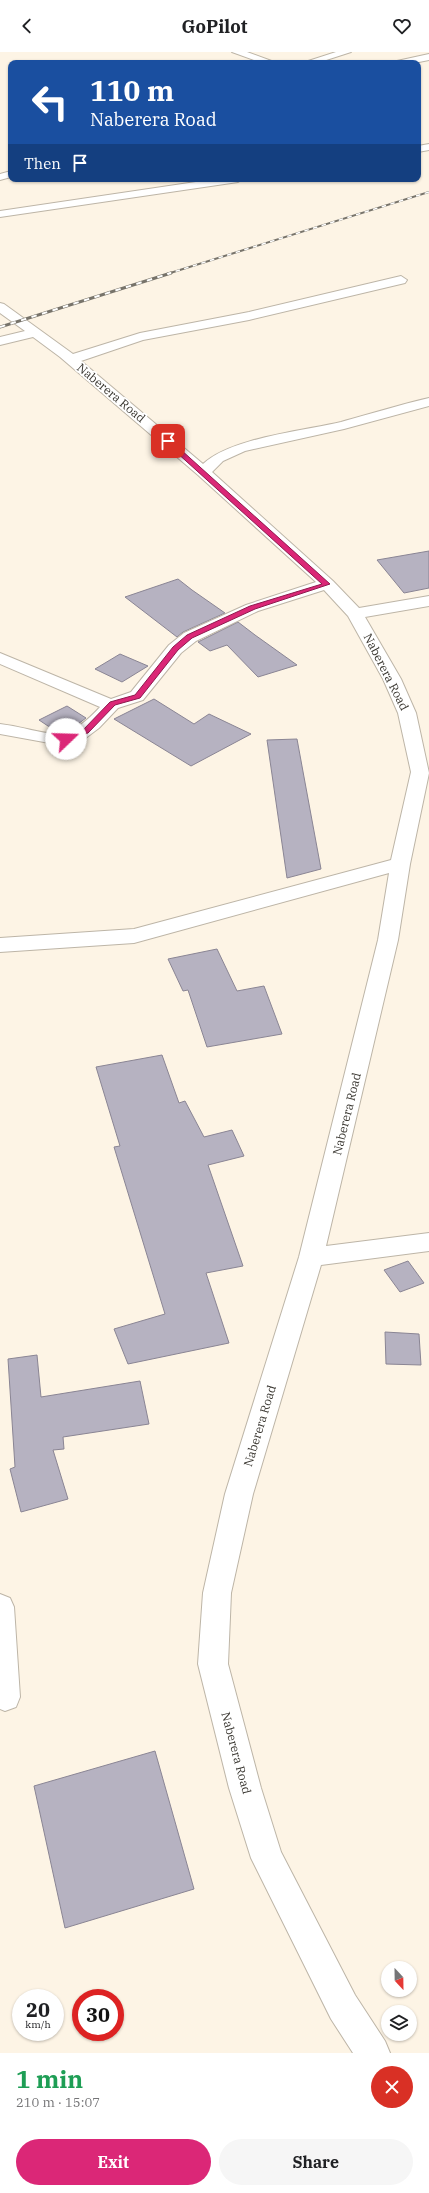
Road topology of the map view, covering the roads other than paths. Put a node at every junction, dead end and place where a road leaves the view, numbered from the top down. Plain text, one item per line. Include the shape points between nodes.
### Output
1 (237, 52) edge
2 (346, 52) edge
3 (429, 57) edge
4 (262, 60) edge
5 (318, 60) edge
6 (414, 60) edge
7 (218, 182) edge
8 (0, 214) edge
9 (400, 280) dead end
10 (0, 307) edge
11 (35, 332) junction
12 (0, 341) edge
13 (72, 359) junction
14 (429, 402) edge
15 (203, 472) junction
16 (327, 584) junction
17 (429, 601) edge
18 (355, 614) junction
19 (0, 658) edge
20 (112, 704) junction
21 (0, 729) edge
22 (424, 771) edge
23 (422, 801) edge
24 (400, 864) junction
25 (0, 945) edge
26 (429, 1242) edge
27 (312, 1257) junction
28 (0, 1607) edge
29 (5, 1697) dead end
30 (373, 2053) edge

1 - 4 street
2 - 5 street
3 - 6 street
7 - 8 street
9 - 13 street via 249,316 140,337
10 - 11 street, Naberera Road
11 - 12 street
11 - 13 street, Naberera Road
13 - 15 street, Naberera Road
14 - 15 street via 344,425 241,448 218,458
15 - 16 street, Naberera Road
16 - 18 street, Naberera Road
16 - 20 street via 252,608 190,637 175,649 137,696
17 - 18 street
18 - 22 street, Naberera Road via 408,713
19 - 20 street via 101,702
20 - 21 street via 86,731 66,739 55,740
22 - 23 street, Naberera Road
23 - 24 street, Naberera Road
24 - 25 street via 134,936
24 - 27 street, Naberera Road via 388,940
26 - 27 street
27 - 30 street, Naberera Road via 239,1494 218,1593 213,1664 245,1788 267,1858 343,2007
28 - 29 street

